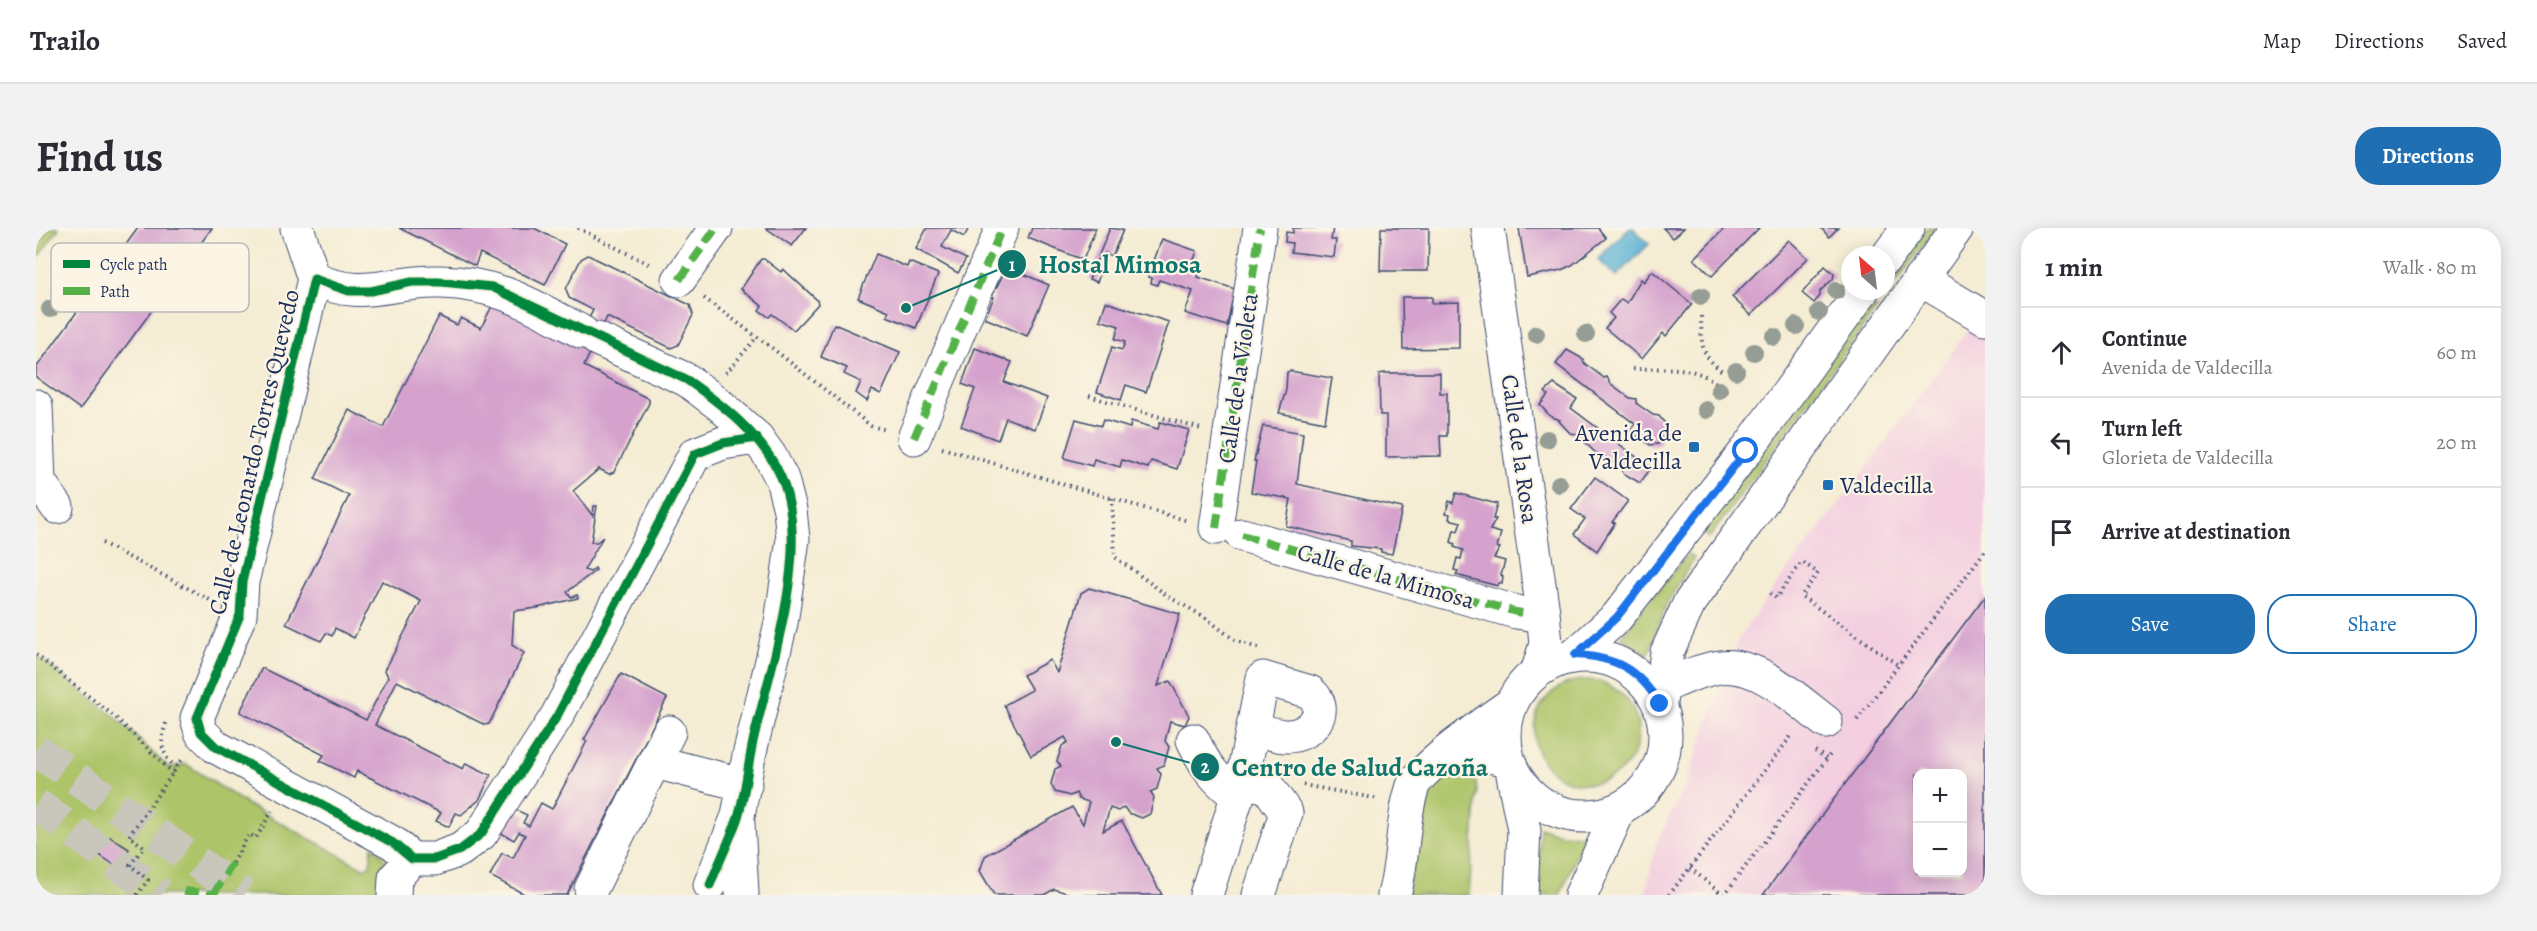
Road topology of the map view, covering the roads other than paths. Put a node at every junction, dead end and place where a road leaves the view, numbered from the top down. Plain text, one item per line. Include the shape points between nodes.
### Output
1 (297, 228) edge
2 (716, 228) edge
3 (1002, 228) edge
4 (1260, 228) edge
5 (1488, 228) edge
6 (1908, 228) edge
7 (1959, 230) edge
8 (1895, 246) edge
9 (314, 279) junction
10 (1920, 279) junction
11 (679, 280) dead end
12 (1855, 300) edge
13 (1985, 318) edge
14 (720, 393) junction
15 (36, 406) edge
16 (756, 438) junction
17 (922, 441) road end
18 (695, 454) junction
19 (57, 507) dead end
20 (1229, 532) joint
21 (1530, 614) dead end
22 (1575, 655) junction
23 (1538, 670) junction
24 (1661, 695) junction
25 (1511, 704) junction
26 (1253, 728) junction
27 (669, 732) dead end
28 (1812, 736) road end
29 (1192, 740) dead end
30 (1450, 752) junction
31 (655, 762) junction
32 (1510, 766) junction
33 (745, 785) junction
34 (1249, 788) junction
35 (1619, 810) junction
36 (738, 816) junction
37 (412, 859) junction
38 (591, 889) dead end
39 (699, 890) edge
40 (743, 894) edge
41 (394, 895) edge
42 (1206, 895) edge
43 (1259, 895) edge
44 (1394, 895) edge
45 (1521, 895) edge
46 (1581, 895) edge

1 - 9 street
2 - 11 street
3 - 17 street
4 - 20 street, Calle de la Violeta via 1230,438
5 - 23 street, Calle de la Rosa via 1543,612 1546,644
6 - 8 street
7 - 10 street
9 - 14 street, Calle de Leonardo Torres Quevedo via 348,291 371,291 412,282 492,287
9 - 37 street, Calle de Leonardo Torres Quevedo via 242,582 240,615 197,718 201,732 216,747 393,843
10 - 13 street
10 - 24 street via 1689,604 1667,652
12 - 22 street via 1746,451 1617,617
14 - 16 street, Calle de Leonardo Torres Quevedo
14 - 18 street
15 - 19 street via 39,482
16 - 18 street via 723,443
16 - 33 street, Calle de Leonardo Torres Quevedo via 782,479 793,539 781,622
18 - 37 street via 557,716 481,834 459,850 435,859
20 - 21 street, Calle de la Mimosa
22 - 23 street
22 - 24 street via 1620,663
23 - 25 street
24 - 28 street via 1692,674 1729,667 1754,673 1778,686
24 - 35 street via 1665,750 1654,779 1640,797
25 - 30 street
25 - 32 street via 1505,725
26 - 26 street via 1263,678 1316,697 1320,715 1315,725 1300,734 1286,736
26 - 34 street
27 - 31 street
29 - 34 street via 1206,767 1221,784
30 - 32 street
30 - 44 street via 1429,766 1414,783
31 - 33 street
31 - 38 street
32 - 35 street via 1530,795 1555,811 1602,816
32 - 45 street via 1524,830
33 - 36 street, Calle de Leonardo Torres Quevedo
34 - 42 street
34 - 43 street via 1286,813
35 - 46 street
36 - 39 street, Calle de Leonardo Torres Quevedo
36 - 40 street, Calle de Leonardo Torres Quevedo
37 - 41 street via 395,878
39 - 40 street via 722,883

